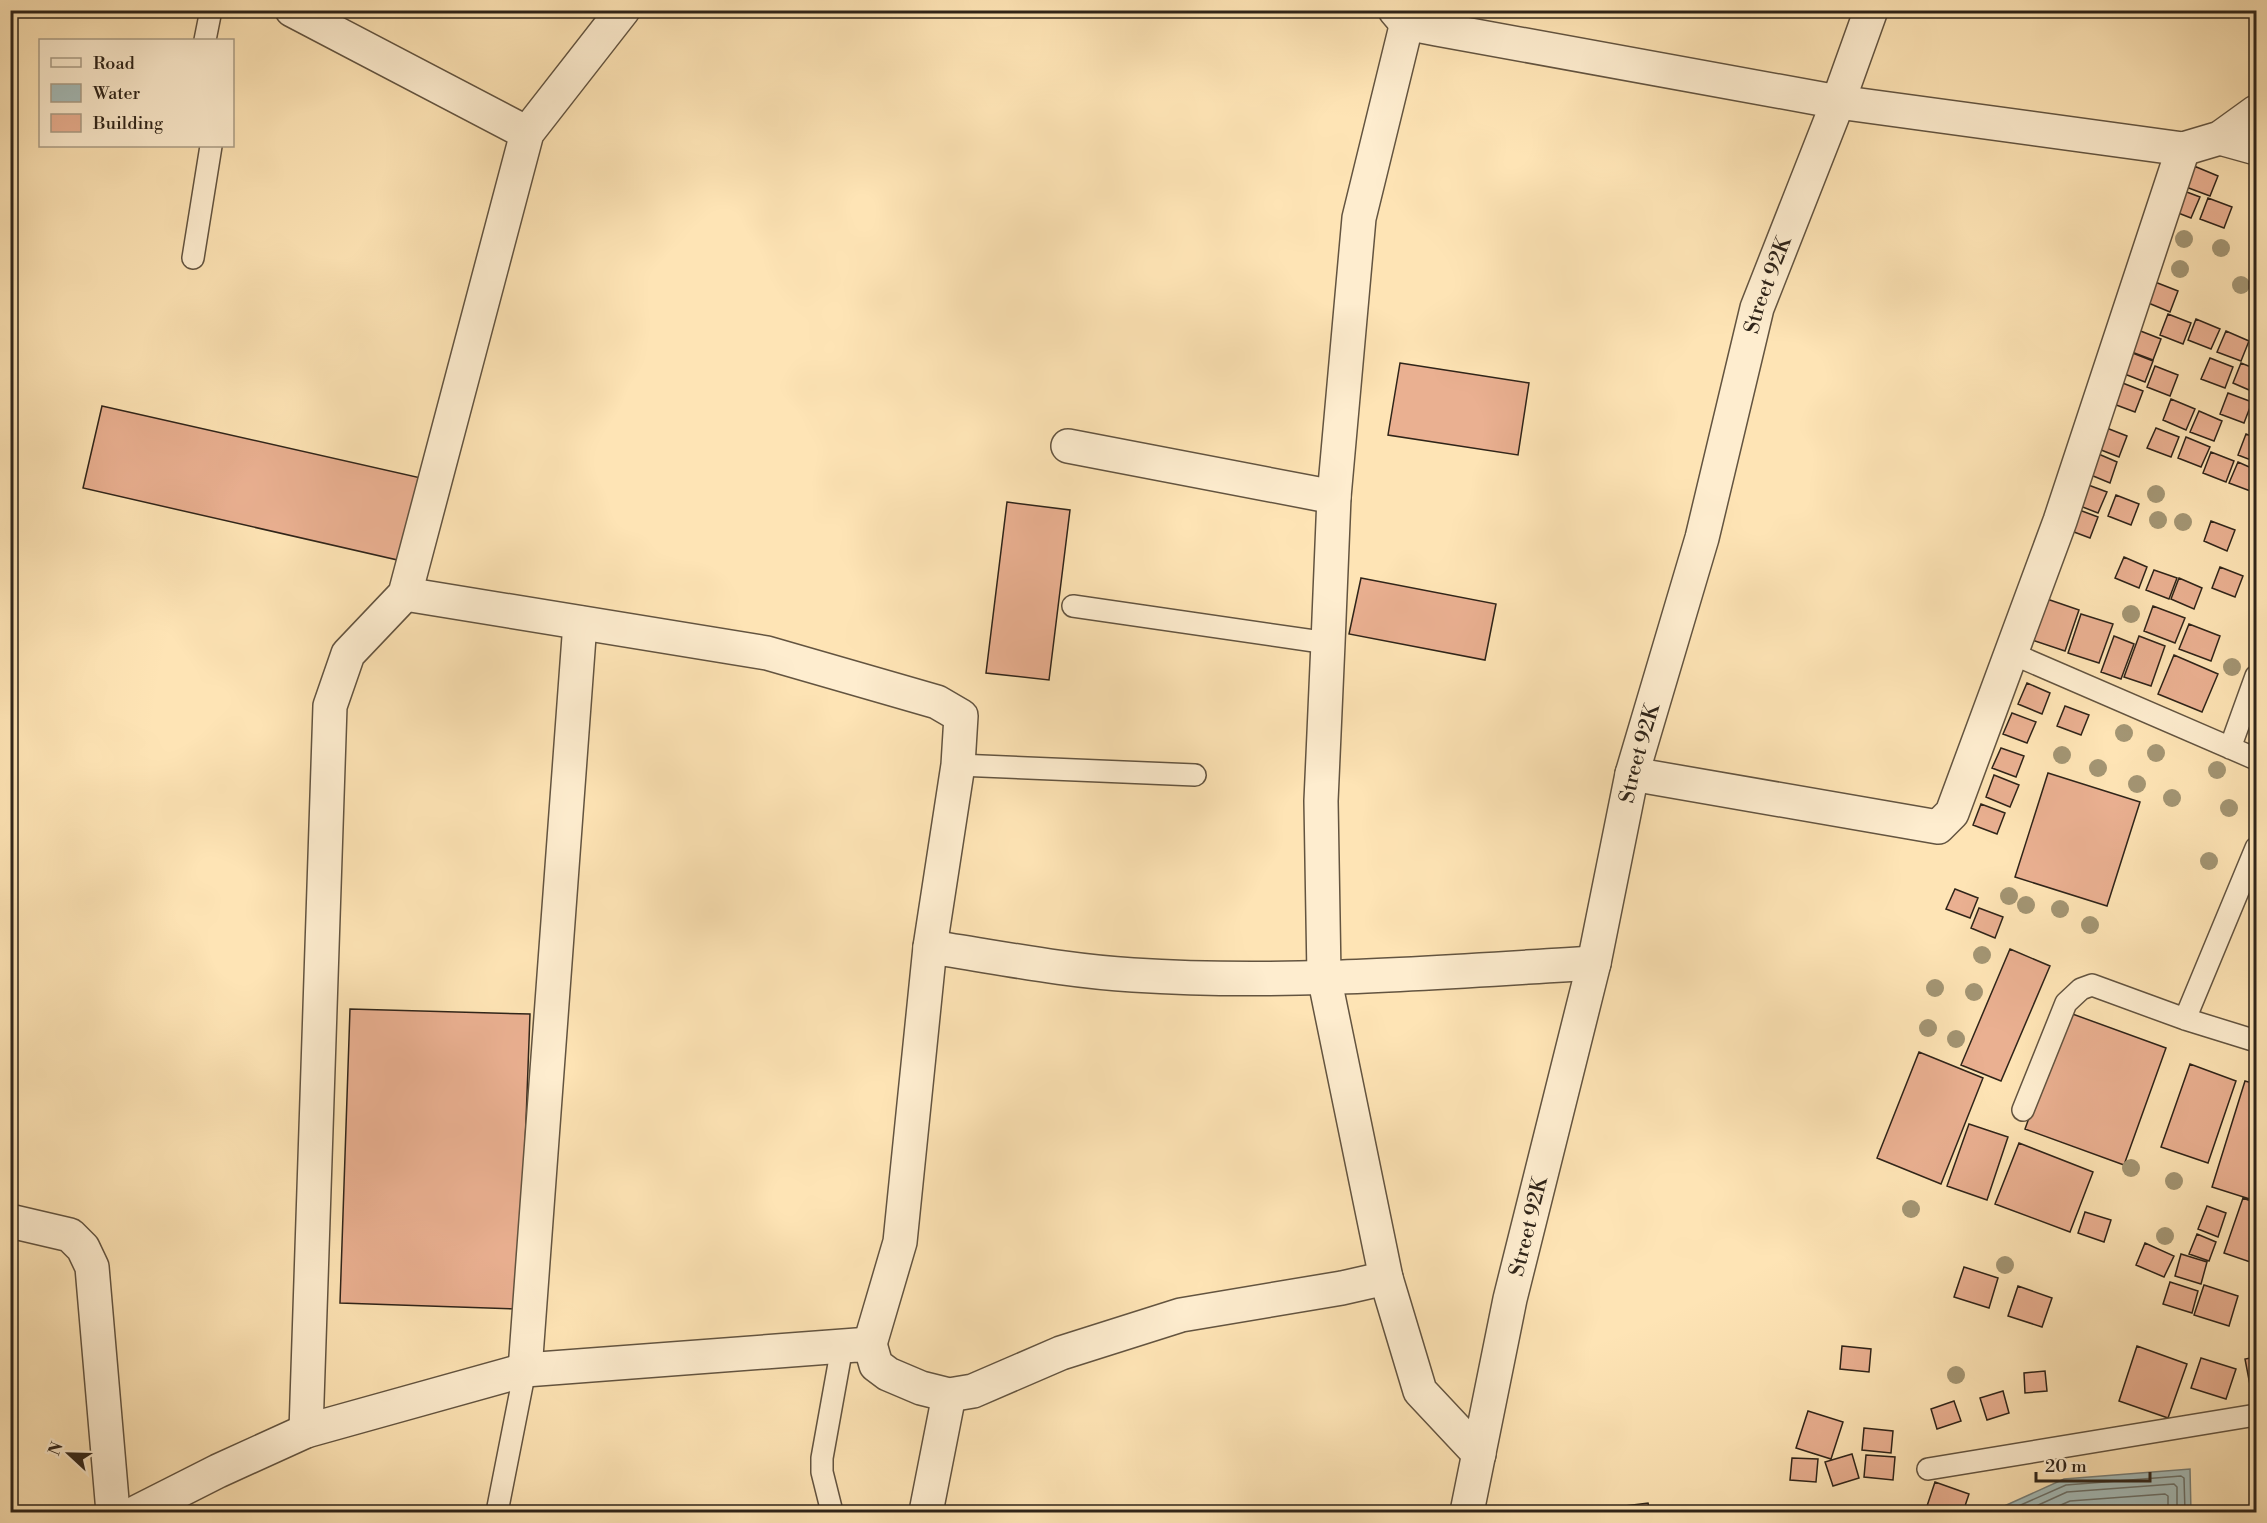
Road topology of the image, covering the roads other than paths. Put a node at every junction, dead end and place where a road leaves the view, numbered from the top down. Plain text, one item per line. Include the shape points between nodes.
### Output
1 (212, 10) edge
2 (292, 10) edge
3 (623, 10) edge
4 (1871, 10) edge
5 (1404, 15) edge
6 (205, 39) edge
7 (1838, 102) junction
8 (2256, 112) edge
9 (527, 134) junction
10 (2220, 138) junction
11 (211, 147) edge
12 (2256, 148) edge
13 (2183, 149) junction
14 (193, 258) dead end
15 (1068, 446) dead end
16 (1334, 497) junction
17 (405, 594) junction
18 (1073, 606) dead end
19 (580, 623) junction
20 (1328, 643) junction
21 (2012, 653) junction
22 (2256, 676) edge
23 (2230, 748) junction
24 (2256, 759) edge
25 (958, 765) junction
26 (1632, 774) junction
27 (1195, 775) dead end
28 (2256, 848) edge
29 (930, 947) junction
30 (1594, 963) junction
31 (1324, 976) junction
32 (2185, 1019) junction
33 (2256, 1041) edge
34 (2023, 1110) dead end
35 (10, 1221) edge
36 (1386, 1278) junction
37 (856, 1346) junction
38 (525, 1370) junction
39 (949, 1395) junction
40 (2256, 1415) edge
41 (306, 1431) junction
42 (1479, 1454) junction
43 (1928, 1469) dead end
44 (113, 1512) edge
45 (137, 1512) edge
46 (497, 1512) edge
47 (832, 1512) edge
48 (926, 1512) edge
49 (1467, 1512) edge

1 - 6 lane
2 - 9 street
3 - 9 street
4 - 7 street, Street 92K
5 - 7 street
5 - 16 street via 1359,218
7 - 13 street
7 - 26 street, Street 92K via 1757,308 1702,538
8 - 10 street
9 - 17 street
10 - 12 street
10 - 13 street
11 - 14 lane
13 - 21 street via 2060,521
15 - 16 street
16 - 20 street
17 - 19 street
17 - 41 street via 348,654 330,706
18 - 20 lane
19 - 25 street via 767,653 937,702 961,716
19 - 38 street
20 - 31 street via 1321,801
21 - 23 lane
21 - 26 street via 1952,813 1938,827
22 - 23 lane
23 - 24 lane
25 - 27 lane
25 - 29 street
26 - 30 street, Street 92K
28 - 32 lane
29 - 31 street via 1132,975
29 - 37 street via 900,1242
30 - 31 street
30 - 42 street, Street 92K via 1510,1299
31 - 36 street
32 - 33 lane
32 - 34 lane via 2092,985 2081,989 2066,1002
35 - 44 street via 70,1235 83,1248 92,1267
36 - 39 street via 1181,1315 1061,1353 973,1391
36 - 42 street via 1420,1391
37 - 38 street
37 - 39 street via 888,1374
37 - 47 lane via 822,1458
38 - 41 street
38 - 46 lane
39 - 48 street
40 - 43 lane
41 - 45 street
42 - 49 street, Street 92K

